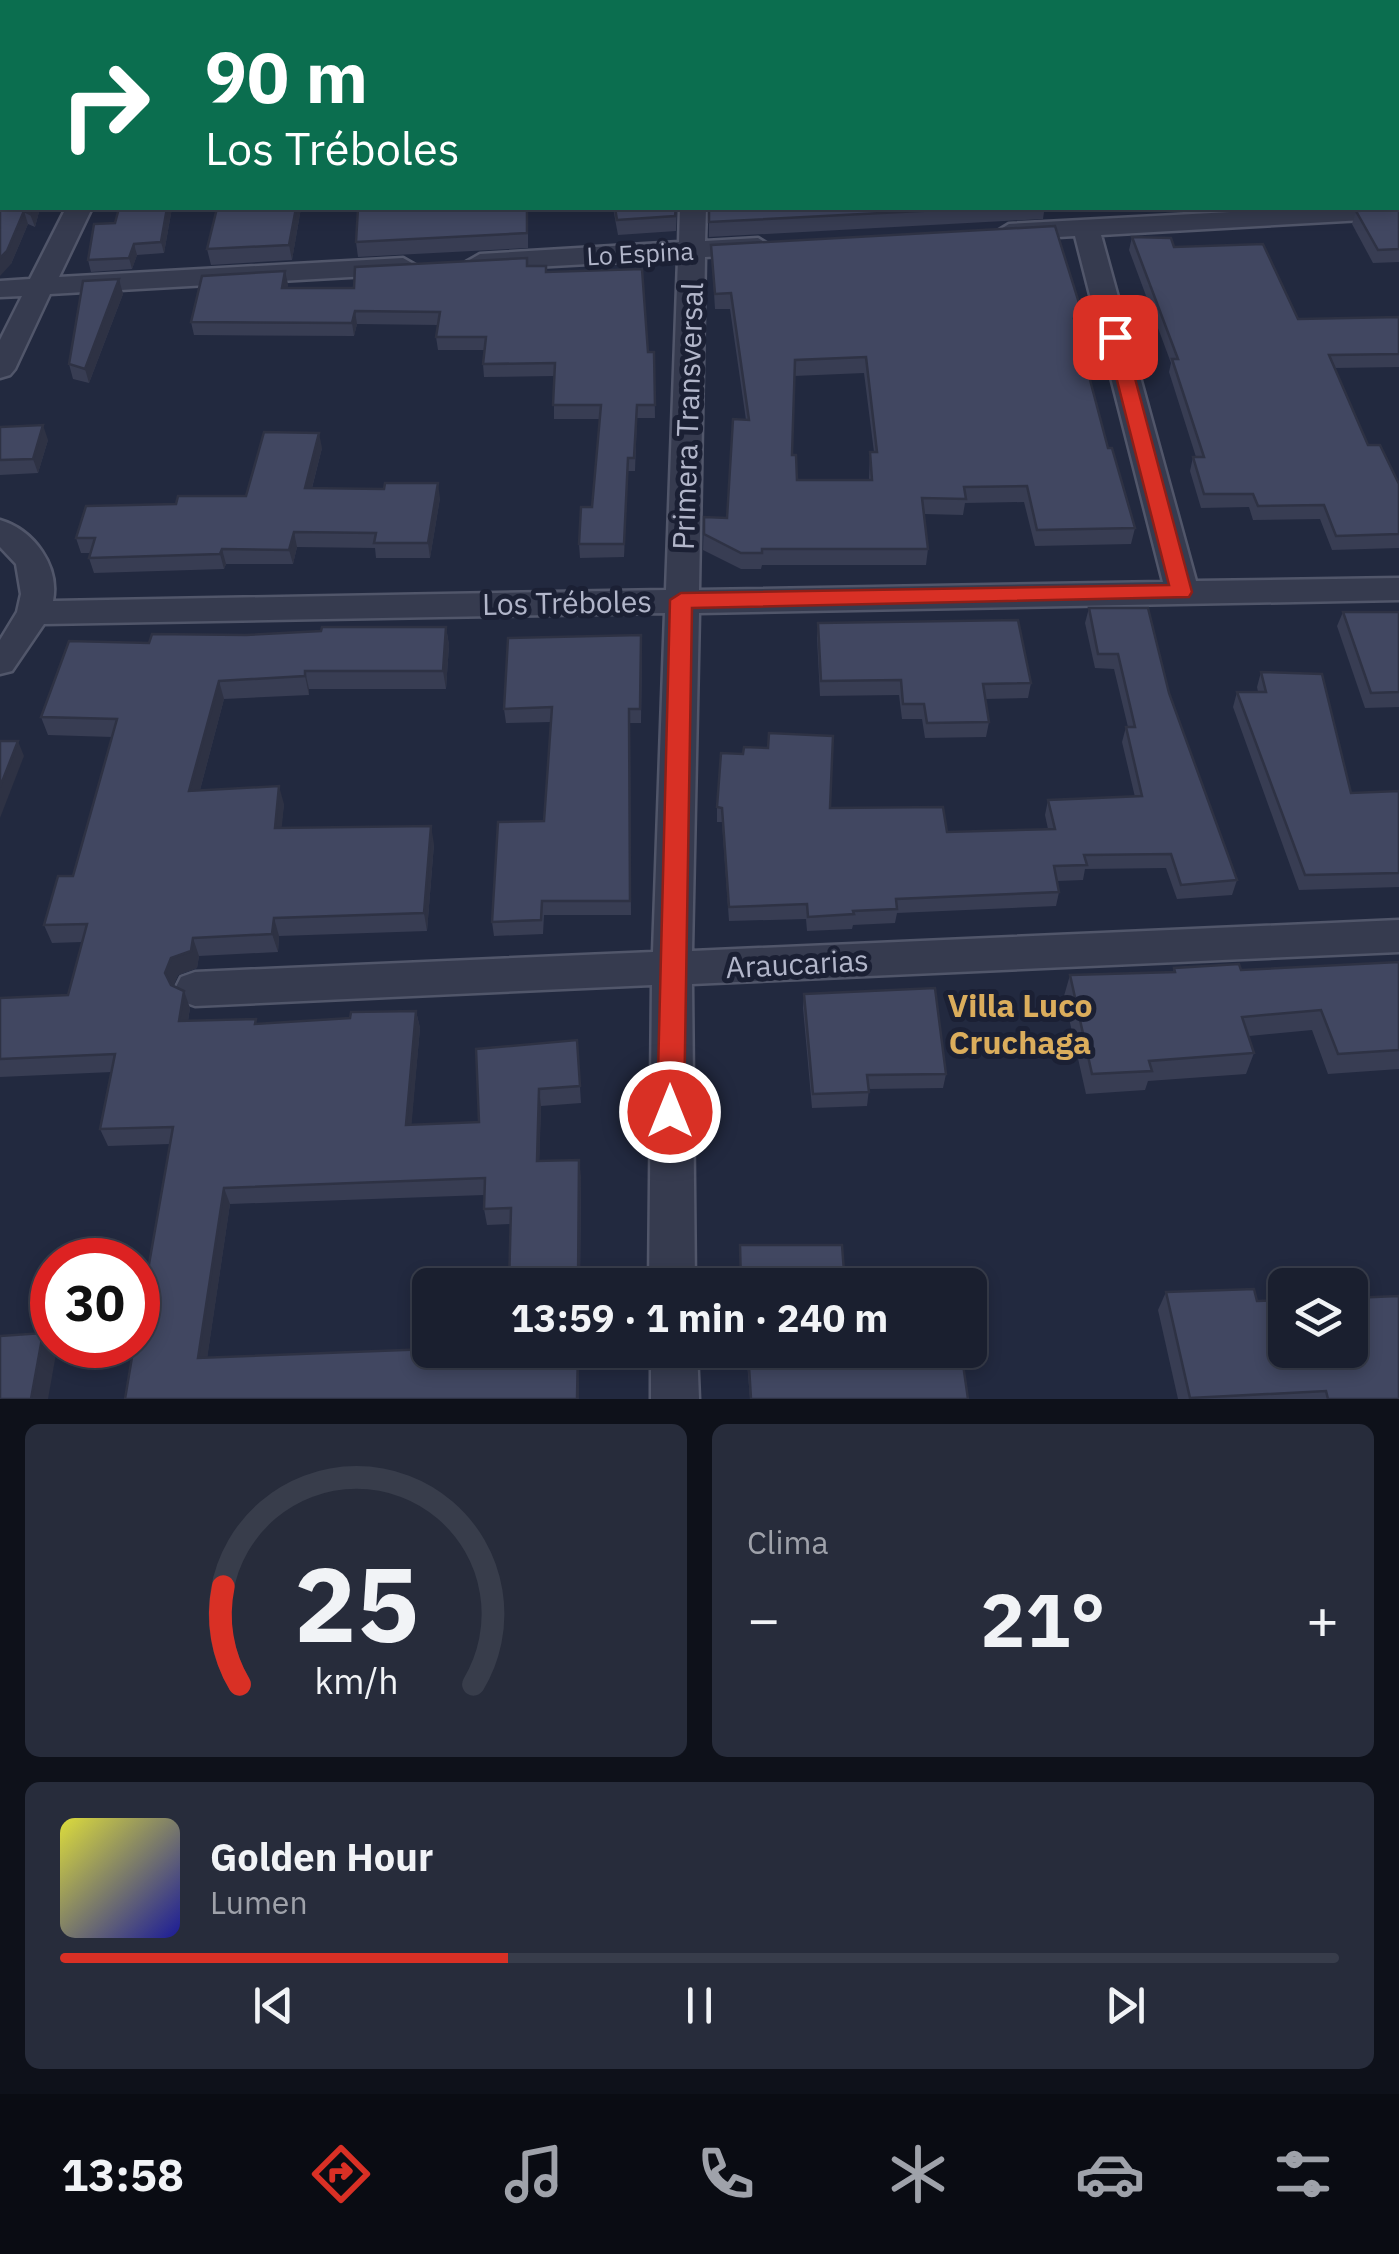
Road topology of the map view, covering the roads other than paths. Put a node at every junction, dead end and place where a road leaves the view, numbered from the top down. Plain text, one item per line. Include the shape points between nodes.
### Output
1 (78, 210) edge
2 (693, 210) edge
3 (1399, 210) edge
4 (1086, 228) junction
5 (988, 233) edge
6 (790, 244) edge
7 (692, 250) junction
8 (40, 287) junction
9 (0, 289) edge
10 (0, 369) edge
11 (0, 531) edge
12 (1399, 588) edge
13 (1182, 592) junction
14 (681, 600) junction
15 (34, 613) junction
16 (0, 662) edge
17 (1399, 936) edge
18 (672, 968) junction
19 (195, 988) dead end
20 (672, 1268) edge
21 (674, 1368) edge
22 (675, 1399) edge

1 - 8 street
2 - 7 street, Primera Transversal
3 - 4 street
4 - 5 street
4 - 13 street
6 - 7 street, Lo Espina
7 - 8 street, Lo Espina
7 - 14 street, Primera Transversal
8 - 9 street, Lo Espina
8 - 10 street
11 - 15 street via 33,563 39,596
12 - 13 street, Los Tréboles
13 - 14 street, Los Tréboles
14 - 15 street, Los Tréboles
14 - 18 street, Primera Transversal
15 - 16 street
17 - 18 street, Araucarias
18 - 19 street, Araucarias
18 - 20 street, Primera Transversal
21 - 22 street

